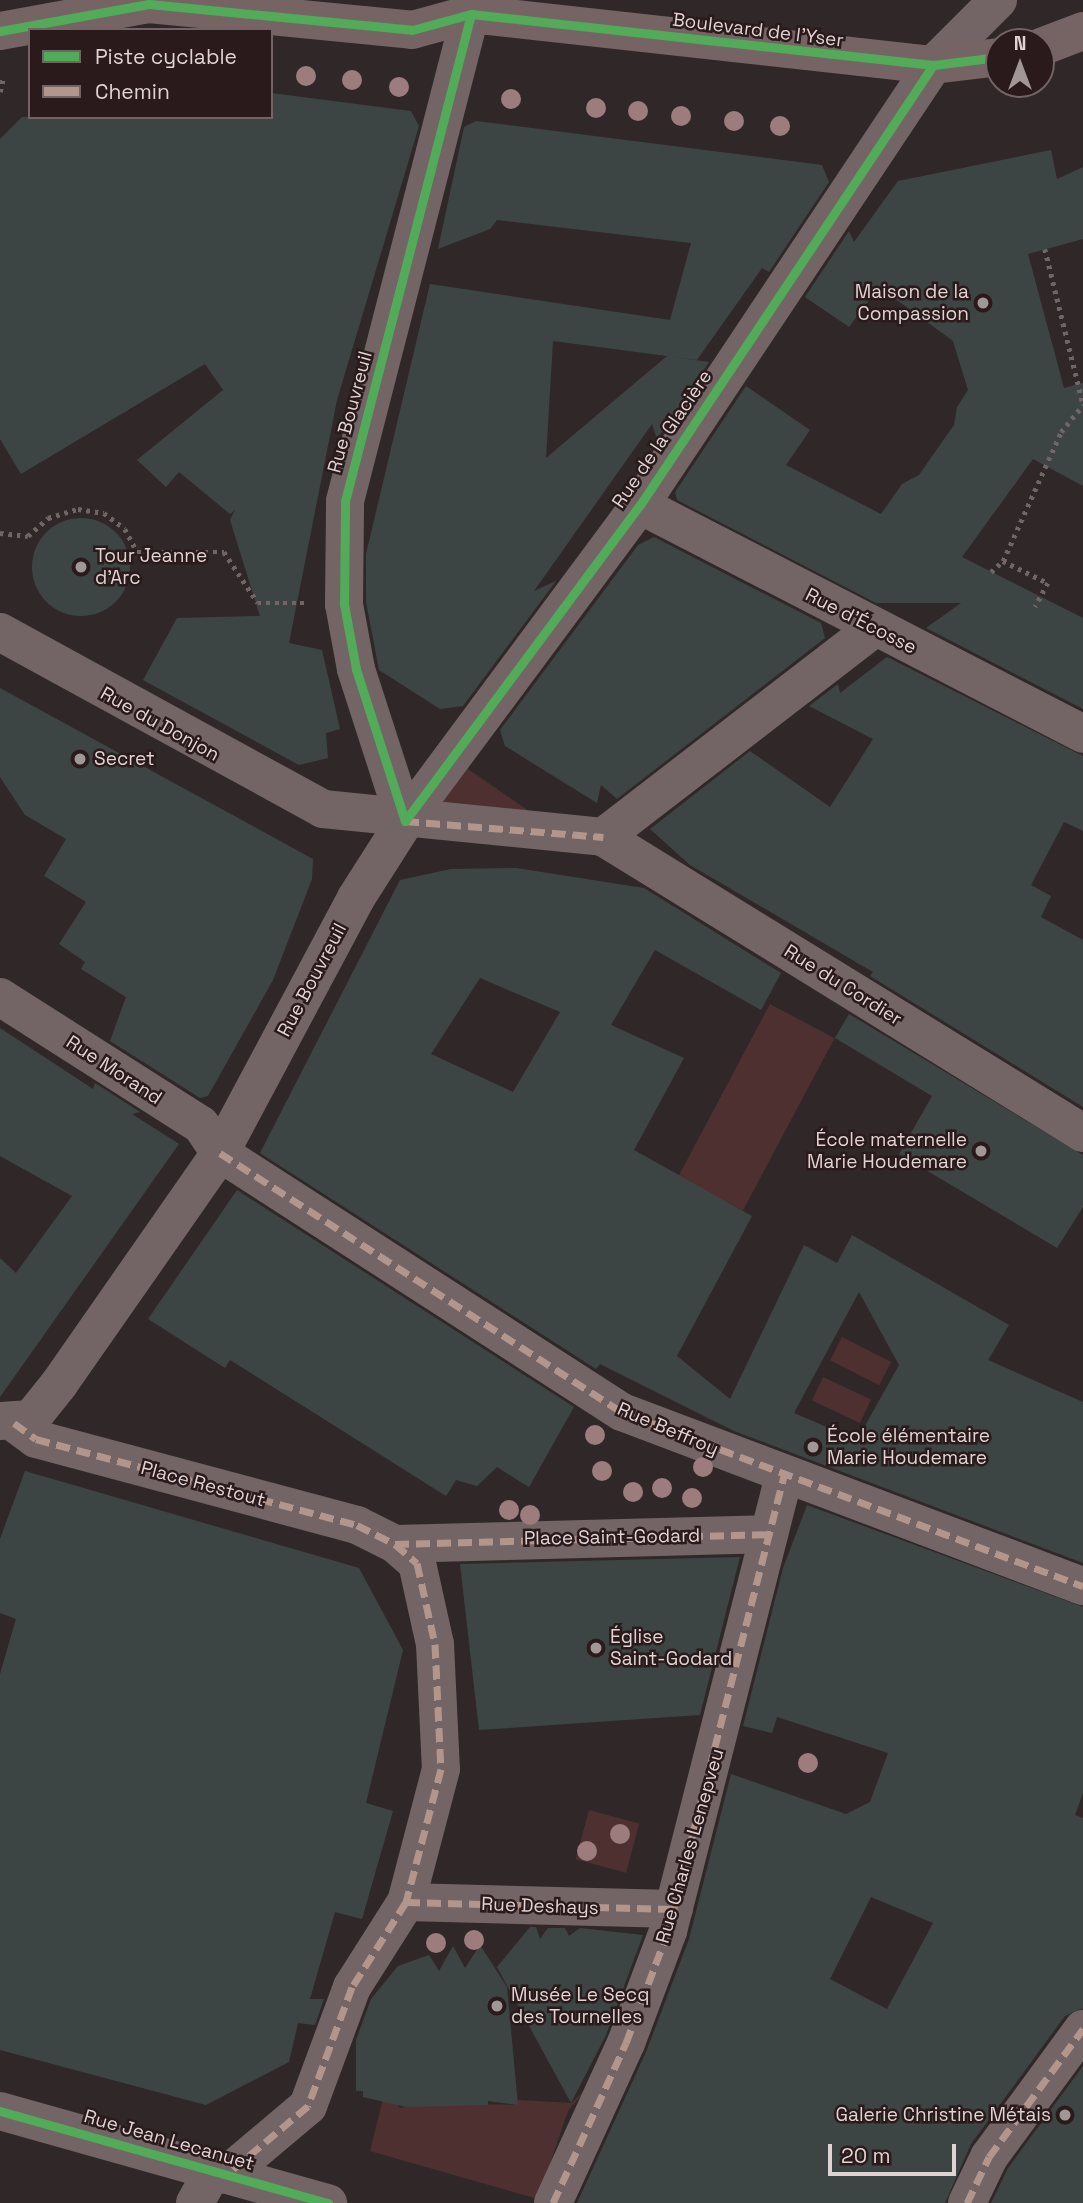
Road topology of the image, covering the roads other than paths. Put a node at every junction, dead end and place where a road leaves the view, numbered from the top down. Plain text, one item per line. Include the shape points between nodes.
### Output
1 (998, 0) edge
2 (464, 5) edge
3 (0, 31) edge
4 (1083, 31) edge
5 (1055, 42) edge
6 (985, 59) edge
7 (933, 65) junction
8 (640, 505) junction
9 (873, 629) junction
10 (0, 632) edge
11 (1083, 734) edge
12 (405, 821) junction
13 (603, 837) junction
14 (0, 997) edge
15 (1083, 1133) edge
16 (220, 1153) junction
17 (7, 1422) edge
18 (784, 1475) junction
19 (769, 1534) junction
20 (406, 1554) junction
21 (1083, 1586) edge
22 (406, 1902) junction
23 (674, 1909) junction
24 (1083, 2029) edge
25 (0, 2111) edge
26 (220, 2173) junction
27 (195, 2203) edge
28 (328, 2203) edge
29 (553, 2203) edge
30 (967, 2203) edge

1 - 7 street, Rue de la Glacière
2 - 3 main road via 412,30 149,4
2 - 7 main road, Boulevard de l'Yser
2 - 12 street, Rue Bouvreuil via 345,501 344,604 356,669
4 - 5 main road
6 - 7 main road, Boulevard de l'Yser
7 - 8 street, Rue de la Glacière
8 - 9 street, Rue d'Écosse
8 - 12 street, Rue de la Glacière
9 - 11 street, Rue d'Écosse
9 - 13 street via 842,658
10 - 12 street, Rue du Donjon via 323,809
12 - 13 street
12 - 16 street, Rue Bouvreuil via 356,898
13 - 15 street, Rue du Cordier
14 - 16 street, Rue Morand via 201,1125
16 - 17 street, Rue Bouvreuil via 59,1384 31,1419
16 - 18 street, Rue Beffroy via 622,1412
17 - 20 street, Place Restout via 36,1439 357,1525
18 - 19 street, Rue Charles Lenepveu
18 - 21 street, Rue Beffroy
19 - 20 street, Place Saint-Godard via 455,1539
19 - 23 street, Rue Charles Lenepveu
20 - 22 street via 435,1644 441,1769
22 - 23 street, Rue Deshays
22 - 26 street via 352,1987 308,2106
23 - 29 street, Rue Charles Lenepveu via 626,2043
24 - 30 street via 989,2157
25 - 26 street, Rue Jean Lecanuet
26 - 27 street
26 - 28 street, Rue Jean Lecanuet

